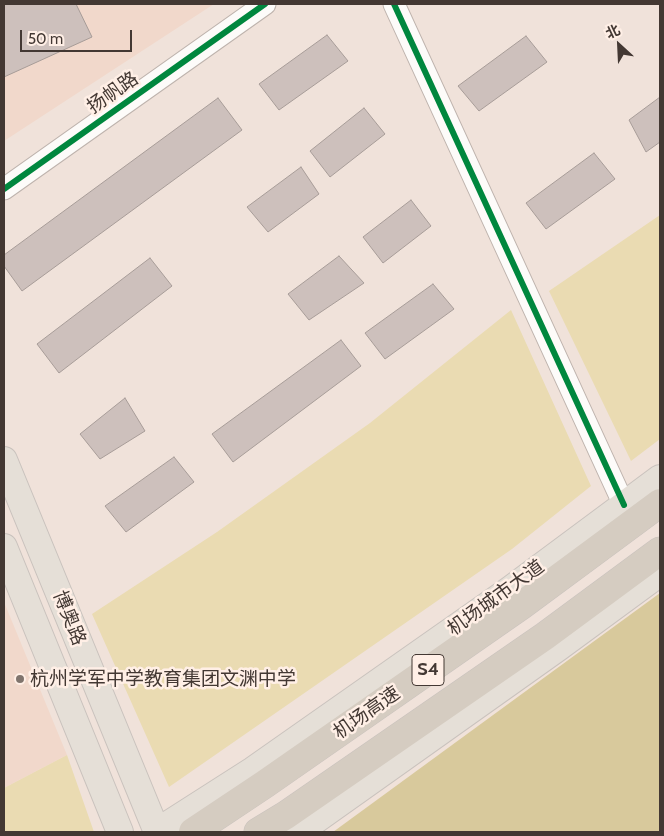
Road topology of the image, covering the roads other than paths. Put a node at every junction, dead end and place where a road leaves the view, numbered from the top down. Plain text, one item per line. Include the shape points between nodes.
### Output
1 (265, 4) edge
2 (394, 4) edge
3 (4, 188) edge
4 (4, 460) edge
5 (660, 478) edge
6 (660, 503) edge
7 (624, 505) junction
8 (4, 547) edge
9 (660, 551) edge
10 (660, 573) edge
11 (120, 832) edge
12 (157, 832) edge
13 (193, 832) edge
14 (258, 832) edge
15 (299, 832) edge

1 - 3 street, 扬帆路
2 - 7 street
4 - 12 main road, 博奥路
5 - 7 main road, 机场城市大道
6 - 13 highway, 机场高速 / S4 via 522,605
7 - 12 main road, 机场城市大道 via 253,770
8 - 11 main road, 博奥路
9 - 14 highway, 机场高速 / S4 via 545,636
10 - 15 main road

